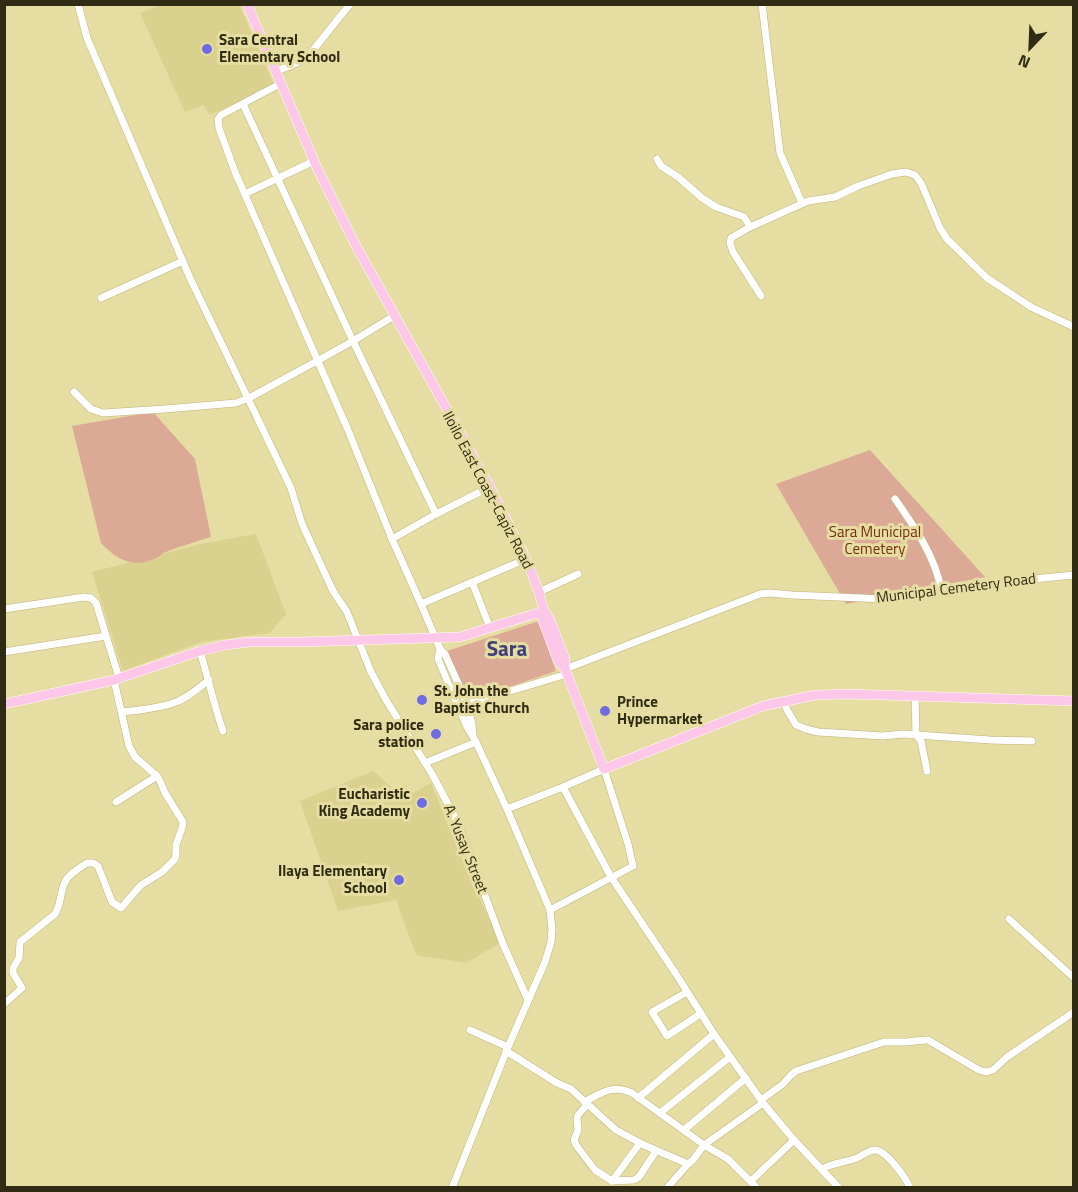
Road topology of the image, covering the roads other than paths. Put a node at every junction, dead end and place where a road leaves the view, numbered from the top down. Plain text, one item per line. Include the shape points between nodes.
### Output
1 (78, 4) edge
2 (350, 4) edge
3 (762, 4) edge
4 (250, 6) edge
5 (275, 72) junction
6 (280, 84) junction
7 (243, 104) junction
8 (657, 159) dead end
9 (314, 161) junction
10 (277, 179) junction
11 (245, 194) junction
12 (802, 203) junction
13 (750, 227) junction
14 (183, 261) junction
15 (761, 296) dead end
16 (101, 298) dead end
17 (394, 316) junction
18 (1074, 327) edge
19 (353, 342) junction
20 (317, 361) junction
21 (74, 392) dead end
22 (249, 398) junction
23 (490, 487) junction
24 (895, 499) dead end
25 (436, 514) junction
26 (392, 539) junction
27 (526, 559) junction
28 (578, 574) dead end
29 (1074, 574) edge
30 (472, 582) junction
31 (941, 589) junction
32 (539, 592) junction
33 (421, 604) junction
34 (4, 609) edge
35 (542, 612) junction
36 (490, 628) junction
37 (106, 636) junction
38 (436, 639) junction
39 (358, 640) junction
40 (200, 651) junction
41 (4, 652) edge
42 (566, 672) junction
43 (116, 679) junction
44 (209, 680) junction
45 (915, 696) junction
46 (784, 701) junction
47 (1074, 701) edge
48 (4, 704) edge
49 (462, 705) junction
50 (122, 712) junction
51 (223, 731) dead end
52 (916, 735) junction
53 (474, 739) junction
54 (1032, 741) dead end
55 (425, 763) junction
56 (604, 769) junction
57 (927, 771) dead end
58 (157, 776) junction
59 (563, 787) junction
60 (117, 802) dead end
61 (507, 809) junction
62 (611, 877) junction
63 (550, 910) junction
64 (1009, 919) dead end
65 (1074, 978) edge
66 (687, 992) junction
67 (528, 1000) junction
68 (4, 1004) edge
69 (1074, 1012) edge
70 (700, 1014) junction
71 (470, 1030) dead end
72 (714, 1034) junction
73 (507, 1049) junction
74 (730, 1057) junction
75 (746, 1078) junction
76 (638, 1098) junction
77 (762, 1101) junction
78 (585, 1104) junction
79 (660, 1113) junction
80 (684, 1130) junction
81 (794, 1140) junction
82 (640, 1143) junction
83 (704, 1145) junction
84 (656, 1151) junction
85 (688, 1164) junction
86 (822, 1169) junction
87 (751, 1180) junction
88 (612, 1181) junction
89 (836, 1186) edge
90 (452, 1188) edge
91 (667, 1188) edge
92 (757, 1188) edge
93 (910, 1188) edge

1 - 14 street, A. Yusay Street via 87,38
2 - 5 street via 306,59
3 - 12 street via 780,153
4 - 5 main road, Iloilo East Coast-Capiz Road
5 - 6 main road, Iloilo East Coast-Capiz Road
6 - 7 street
6 - 9 main road, Iloilo East Coast-Capiz Road
7 - 10 street
7 - 11 street via 218,119
8 - 13 street via 702,198 744,217
9 - 10 street
9 - 17 main road, Iloilo East Coast-Capiz Road
10 - 11 street
10 - 19 street
11 - 20 street
12 - 13 street
12 - 18 street via 835,197 892,174 915,175 947,239 987,278 1031,307
13 - 15 street via 731,238 730,243
14 - 16 street
14 - 22 street, A. Yusay Street
17 - 19 street
17 - 23 main road, Iloilo East Coast-Capiz Road
19 - 20 street
19 - 25 street
20 - 22 street
20 - 26 street
21 - 22 street via 91,409 103,412 236,403
22 - 39 street, A. Yusay Street via 291,488 302,524
23 - 25 street
23 - 27 main road, Iloilo East Coast-Capiz Road
24 - 31 street via 922,540
25 - 26 street
26 - 33 street
27 - 30 street
27 - 32 main road, Iloilo East Coast-Capiz Road
28 - 32 street
29 - 31 street, Municipal Cemetery Road
30 - 33 street
30 - 36 street
31 - 42 street, Municipal Cemetery Road via 884,599 760,594
32 - 35 main road, Iloilo East Coast-Capiz Road
33 - 38 street
34 - 37 street via 91,598
35 - 36 main road
35 - 42 main road, Iloilo East Coast-Capiz Road via 550,620
36 - 38 main road
37 - 41 street
37 - 43 street
38 - 39 main road
38 - 49 street
39 - 40 main road via 249,642
39 - 55 street, A. Yusay Street via 386,700
40 - 43 main road
40 - 44 street
42 - 49 street, Municipal Cemetery Road
42 - 56 main road, Iloilo East Coast-Capiz Road
43 - 48 main road
43 - 50 street
44 - 50 street via 174,703
44 - 51 street
45 - 46 main road via 815,695
45 - 47 main road
45 - 52 street
46 - 52 street via 796,724 806,729
46 - 56 main road
49 - 53 street via 473,727
50 - 58 street via 135,757
52 - 54 street
52 - 57 street via 921,741
53 - 55 street
53 - 61 street
55 - 67 street, A. Yusay Street via 458,823
56 - 59 street
56 - 62 street via 633,862 633,866
58 - 60 street
58 - 68 street via 183,822 175,859 141,885 121,908 112,902 96,864 87,863 70,876 55,914 20,942 14,973 22,988
59 - 61 street
59 - 62 street
61 - 63 street
62 - 63 street
62 - 66 street
63 - 67 street via 549,950
64 - 65 street
66 - 70 street
66 - 70 street via 652,1012 667,1036
67 - 73 street
69 - 77 street via 986,1072 928,1040 884,1042 796,1071
70 - 72 street
71 - 73 street
72 - 74 street
72 - 76 street
73 - 78 street via 571,1089
73 - 90 street
74 - 75 street
74 - 79 street
75 - 77 street
75 - 80 street
76 - 78 street via 615,1088
76 - 79 street
77 - 81 street
77 - 83 street
78 - 82 street via 616,1130
78 - 88 street via 578,1115 574,1140 595,1170
79 - 80 street
80 - 83 street
81 - 86 street
81 - 87 street
82 - 84 street
82 - 88 street
83 - 85 street
83 - 87 street via 728,1159
84 - 85 street
84 - 88 street via 639,1177
85 - 91 street
86 - 89 street
86 - 93 street via 877,1150 883,1152
87 - 92 street

